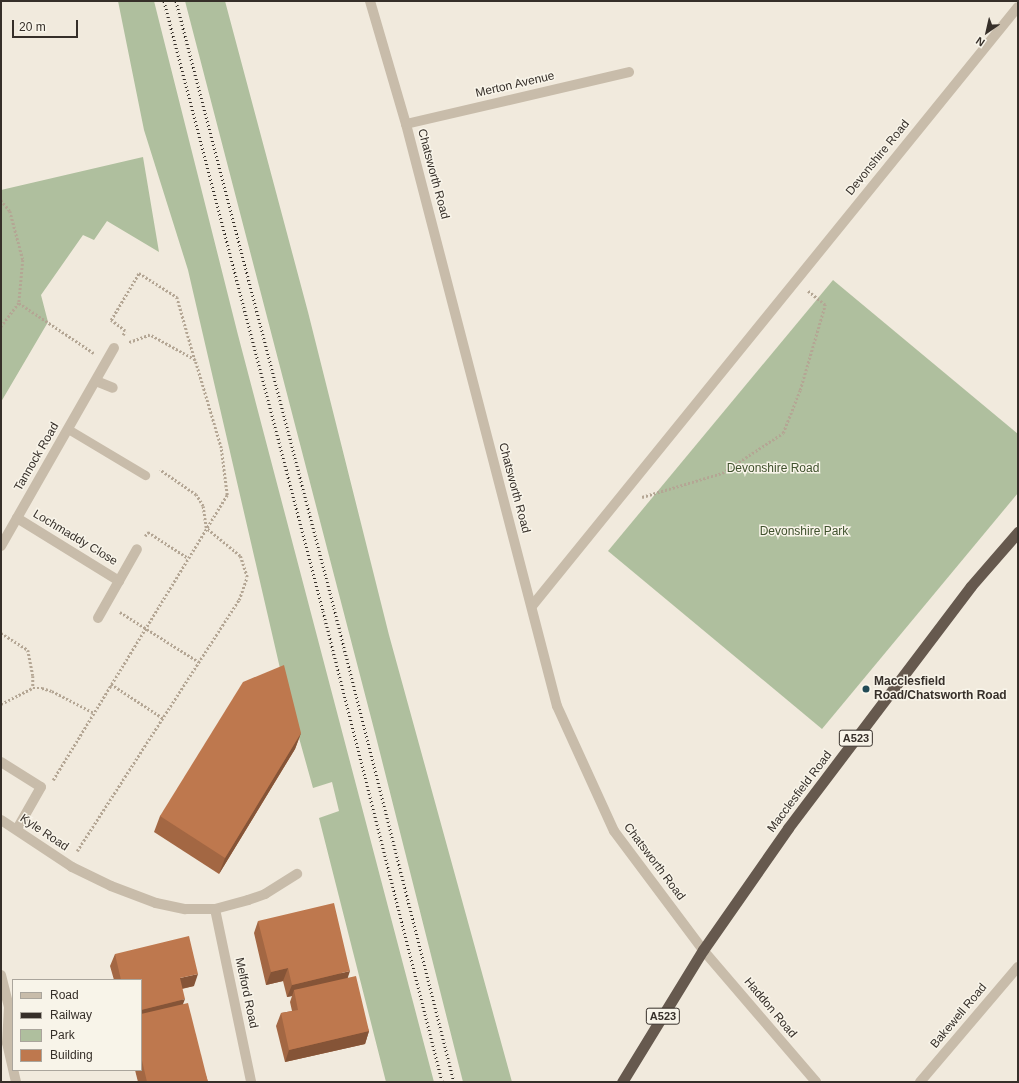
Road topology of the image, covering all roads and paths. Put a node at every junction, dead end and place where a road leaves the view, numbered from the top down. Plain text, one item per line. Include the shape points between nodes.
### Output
1 (370, 1) edge
2 (1018, 7) edge
3 (629, 72) dead end
4 (406, 124) junction
5 (1, 200) edge
6 (796, 280) junction
7 (19, 303) junction
8 (1, 327) edge
9 (114, 348) junction
10 (195, 360) junction
11 (106, 362) junction
12 (96, 381) junction
13 (113, 388) dead end
14 (68, 429) junction
15 (145, 475) joint
16 (642, 498) dead end
17 (17, 518) junction
18 (206, 528) junction
19 (1018, 532) edge
20 (1, 546) edge
21 (137, 549) joint
22 (188, 558) junction
23 (119, 581) junction
24 (106, 603) junction
25 (532, 606) junction
26 (98, 618) dead end
27 (145, 627) junction
28 (1, 633) edge
29 (199, 662) junction
30 (111, 684) junction
31 (33, 688) junction
32 (1, 704) edge
33 (94, 713) junction
34 (163, 718) junction
35 (1, 762) edge
36 (41, 788) junction
37 (1, 820) edge
38 (17, 829) junction
39 (70, 866) junction
40 (297, 874) dead end
41 (215, 909) junction
42 (703, 950) junction
43 (1018, 967) edge
44 (1, 975) edge
45 (12, 1065) edge
46 (13, 1071) edge
47 (16, 1082) edge
48 (251, 1082) edge
49 (622, 1082) edge
50 (816, 1082) edge
51 (920, 1082) edge

1 - 4 street, Chatsworth Road
2 - 6 street, Devonshire Road
3 - 4 street, Merton Avenue
4 - 25 street, Chatsworth Road
5 - 7 path via 10,211 23,260
6 - 16 path via 825,305 800,390 783,433 722,473
6 - 25 street, Devonshire Road
7 - 8 path
7 - 11 path
9 - 10 path via 150,335
9 - 10 path via 125,332 111,320 139,273 177,297
9 - 11 street, Tannock Road
10 - 18 path via 221,448 227,495
11 - 12 street, Tannock Road
12 - 13 street
12 - 14 street, Tannock Road
14 - 15 lane
14 - 17 street, Tannock Road
15 - 18 path via 152,465 196,494 203,506
17 - 20 street, Tannock Road
17 - 23 street, Lochmaddy Close
18 - 22 path
18 - 29 path via 240,556 246,578 239,600
19 - 42 highway, Macclesfield Road / A523 via 961,598 788,828
21 - 22 path via 148,532
21 - 23 street, Lochmaddy Close
22 - 27 path
23 - 24 street, Lochmaddy Close
24 - 26 street, Lochmaddy Close
24 - 27 path
25 - 42 street, Chatsworth Road via 557,706 614,831
27 - 29 path
27 - 30 path
28 - 31 path via 28,650
29 - 34 path
30 - 33 path
30 - 34 path
31 - 32 path
31 - 33 path via 52,691
33 - 36 path via 55,778
34 - 39 path
35 - 36 street
36 - 38 street
37 - 38 street, Kyle Road
38 - 39 street, Kyle Road
39 - 41 street via 111,886 156,903 185,909
40 - 41 street via 265,894
41 - 48 street, Melford Road
42 - 49 highway, Macclesfield Road / A523
42 - 50 street, Haddon Road
43 - 51 street, Bakewell Road
44 - 45 street via 9,1006 7,1043
46 - 47 street

